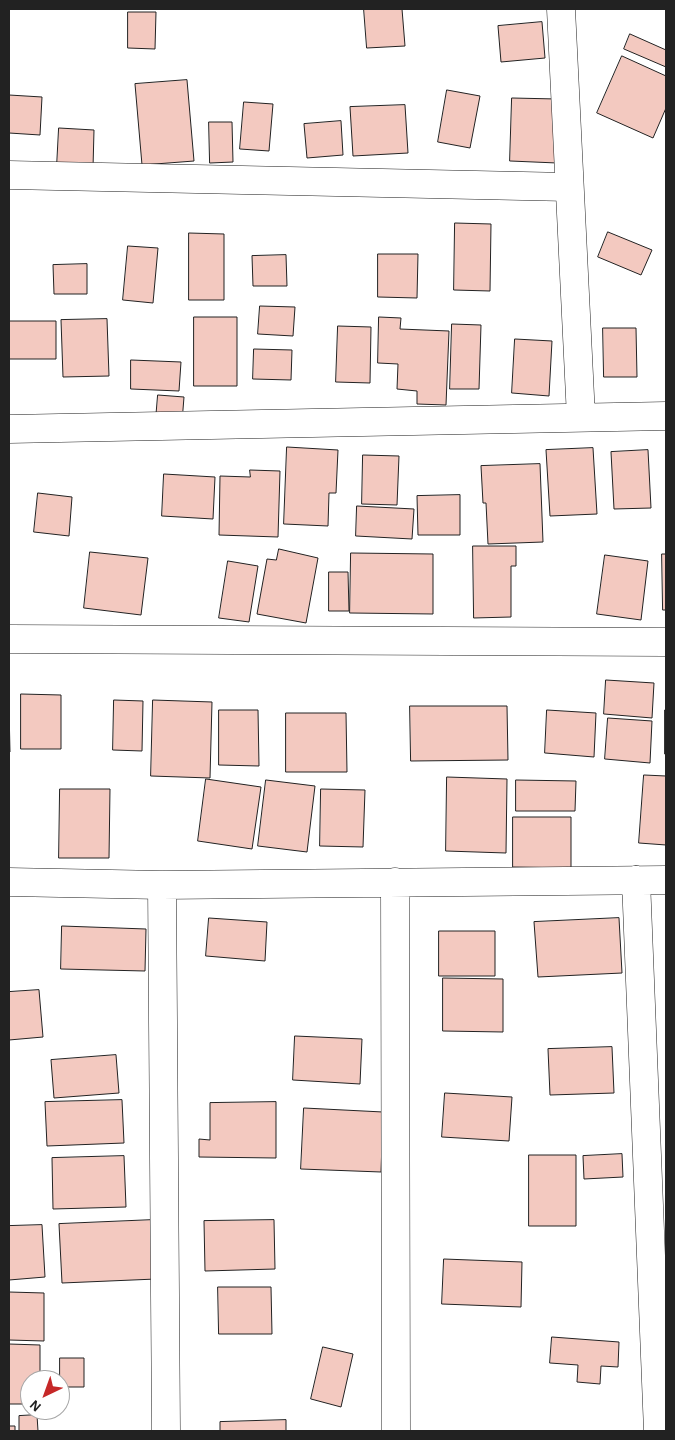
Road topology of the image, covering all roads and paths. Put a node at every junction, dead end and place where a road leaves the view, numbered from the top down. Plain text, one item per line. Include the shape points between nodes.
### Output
1 (561, 9) edge
2 (9, 175) edge
3 (569, 187) junction
4 (666, 416) edge
5 (581, 417) junction
6 (9, 429) edge
7 (9, 639) edge
8 (666, 642) edge
9 (636, 880) junction
10 (666, 880) edge
11 (9, 882) edge
12 (395, 882) junction
13 (162, 885) junction
14 (656, 1141) edge
15 (166, 1431) edge
16 (396, 1431) edge
17 (658, 1431) edge

1 - 3 street
2 - 3 street
3 - 5 street
4 - 5 street
5 - 6 street
7 - 8 street
9 - 10 street
9 - 12 street
9 - 14 street
11 - 13 street
12 - 13 street
12 - 16 street
13 - 15 street
14 - 17 street

